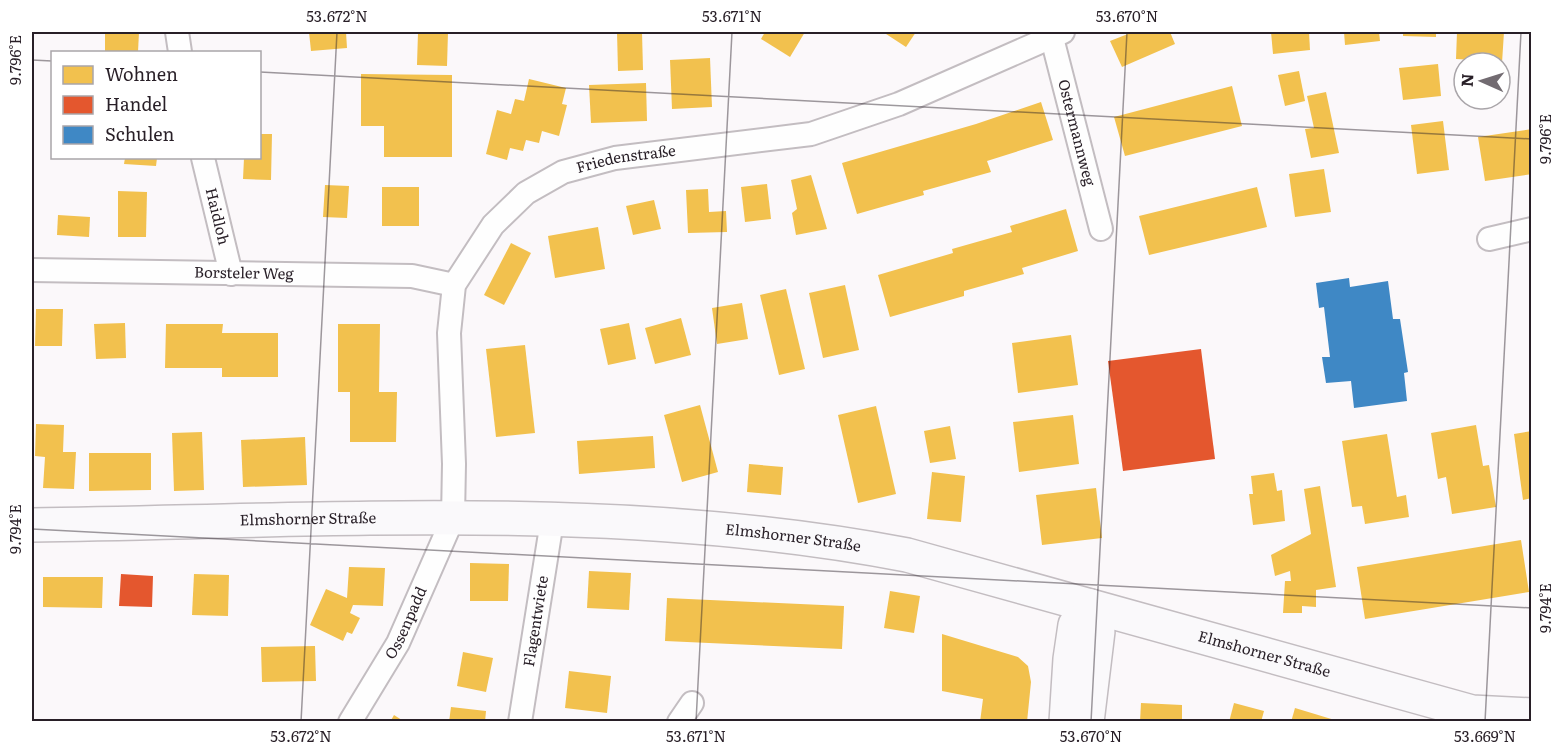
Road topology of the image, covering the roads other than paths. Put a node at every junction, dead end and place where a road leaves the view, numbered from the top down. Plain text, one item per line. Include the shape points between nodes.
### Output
1 (177, 32) edge
2 (1054, 34) edge
3 (180, 51) edge
4 (203, 159) edge
5 (1101, 229) dead end
6 (1532, 229) edge
7 (1489, 239) dead end
8 (32, 270) edge
9 (231, 274) junction
10 (454, 285) junction
11 (453, 518) junction
12 (552, 521) junction
13 (32, 525) edge
14 (1090, 606) junction
15 (1532, 716) edge
16 (350, 722) edge
17 (520, 722) edge
18 (1066, 722) edge
19 (1087, 722) edge

1 - 3 street
2 - 5 street, Ostermannweg
2 - 10 street, Friedenstraße via 899,104 811,134 615,158 563,172 526,193 493,225
4 - 9 street, Haidloh
6 - 7 street
8 - 9 street, Borsteler Weg
9 - 10 street, Borsteler Weg via 412,276
10 - 11 street, Friedenstraße via 449,333
11 - 12 main road, Elmshorner Straße
11 - 13 main road, Elmshorner Straße
11 - 16 street, Ossenpadd via 398,643
12 - 14 main road, Elmshorner Straße via 744,531 849,544 907,555
12 - 17 street, Flagentwiete
14 - 15 main road, Elmshorner Straße via 1472,712
14 - 18 main road via 1076,625
14 - 19 main road via 1098,631

